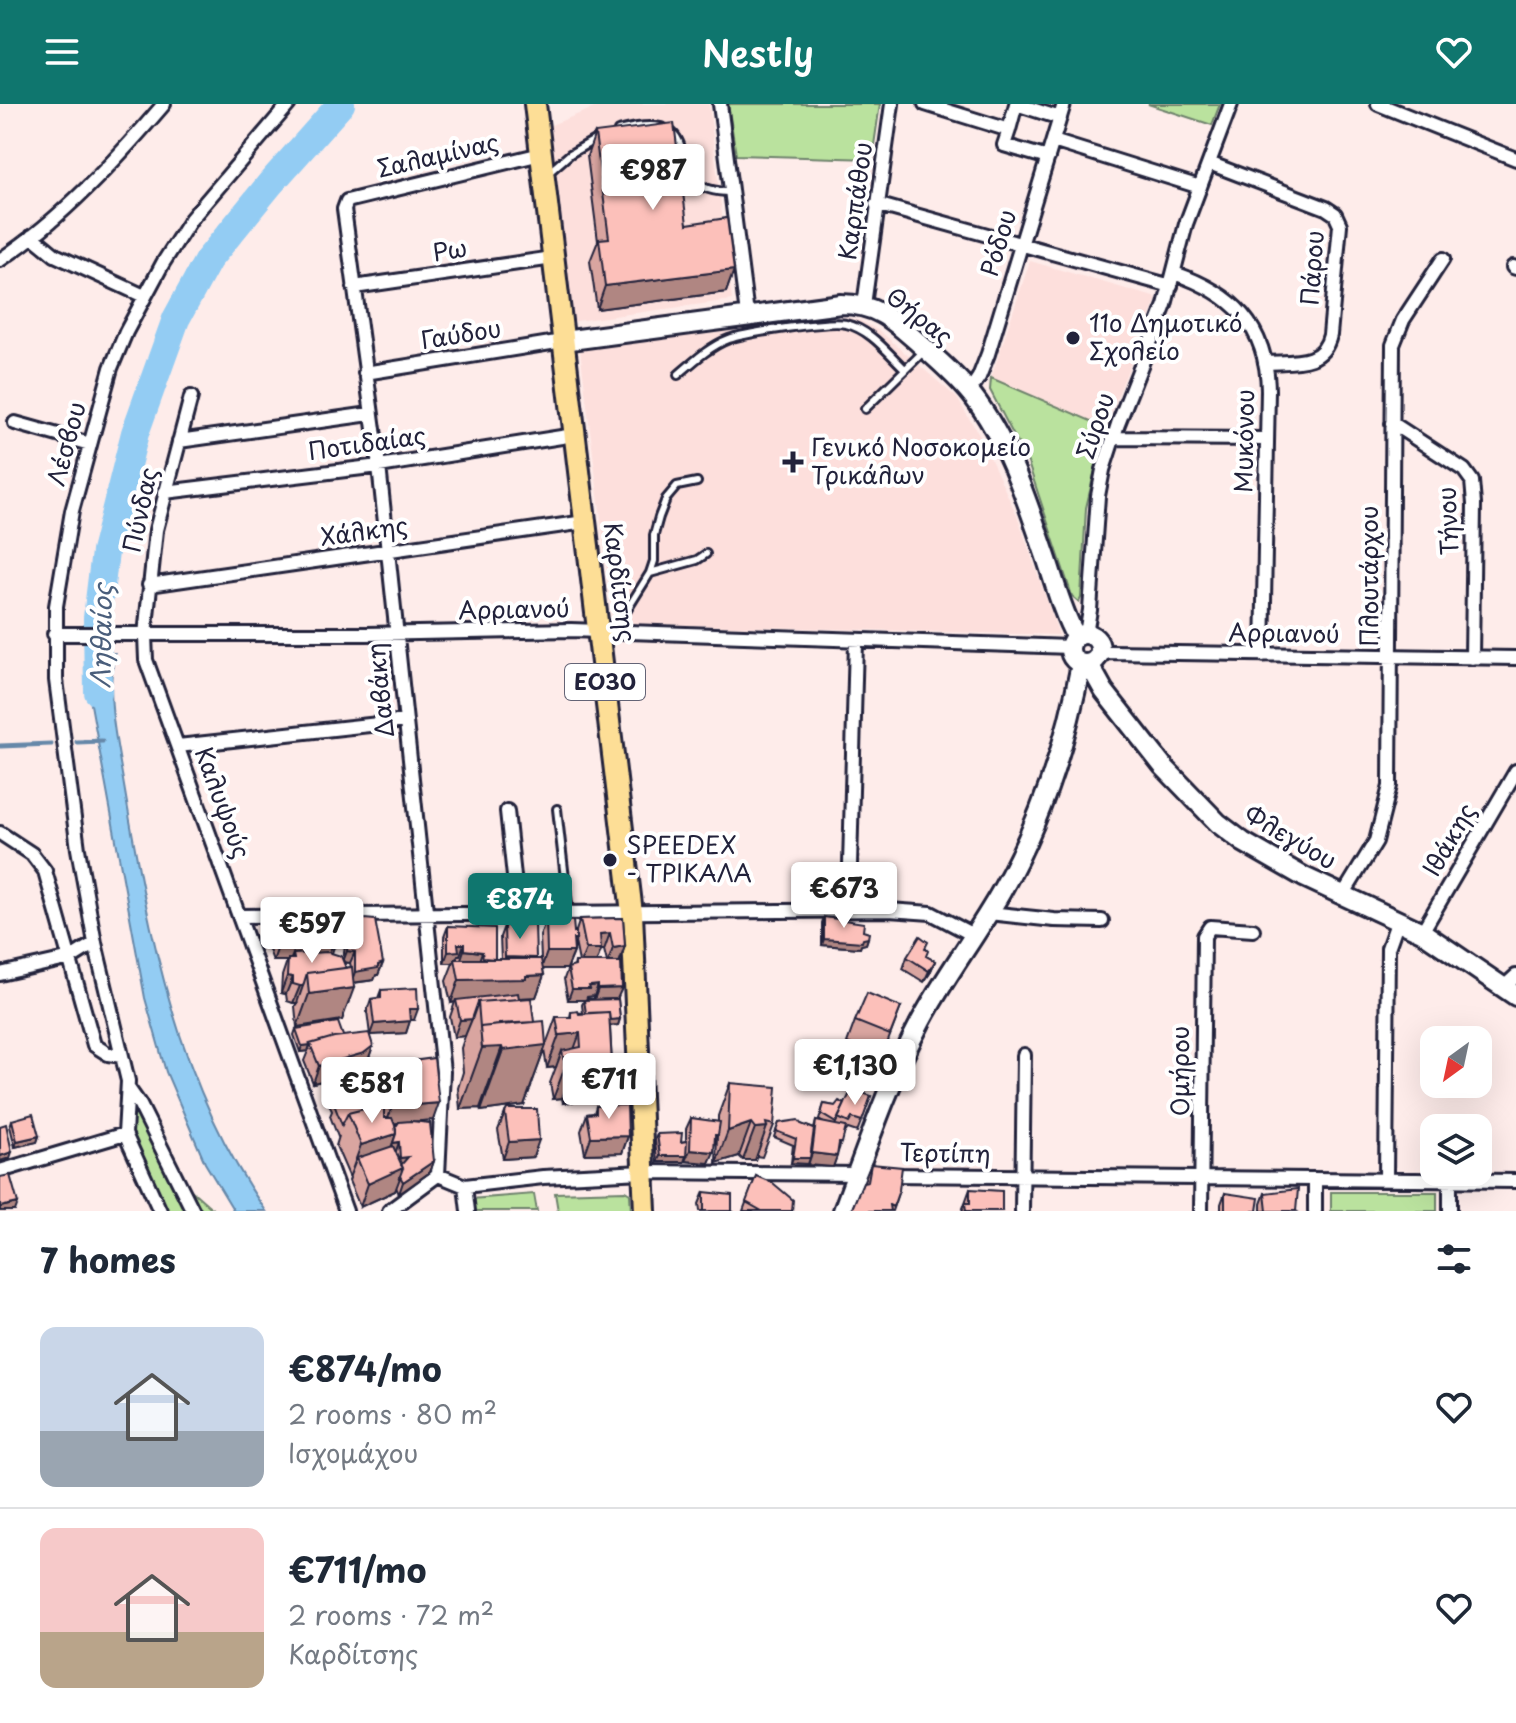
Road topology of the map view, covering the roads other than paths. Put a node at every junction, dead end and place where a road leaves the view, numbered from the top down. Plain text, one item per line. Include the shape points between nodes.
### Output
1 (164, 104) edge
2 (289, 104) edge
3 (720, 104) edge
4 (892, 104) edge
5 (925, 104) edge
6 (1064, 104) edge
7 (1231, 104) edge
8 (1378, 104) edge
9 (538, 109) edge
10 (1060, 118) junction
11 (1009, 130) junction
12 (1053, 141) junction
13 (541, 154) junction
14 (1048, 158) junction
15 (1516, 159) edge
16 (1209, 163) junction
17 (544, 176) junction
18 (1200, 187) junction
19 (730, 192) junction
20 (346, 203) joint
21 (876, 204) junction
22 (32, 236) junction
23 (1022, 244) junction
24 (553, 258) junction
25 (1443, 259) dead end
26 (0, 260) edge
27 (1172, 280) junction
28 (354, 287) junction
29 (144, 296) junction
30 (864, 305) junction
31 (747, 315) junction
32 (563, 341) junction
33 (925, 349) junction
34 (1265, 363) junction
35 (905, 369) junction
36 (365, 373) junction
37 (678, 375) dead end
38 (969, 392) junction
39 (191, 397) dead end
40 (865, 409) dead end
41 (370, 414) junction
42 (15, 423) dead end
43 (1392, 423) junction
44 (574, 435) junction
45 (1113, 438) junction
46 (1267, 439) junction
47 (179, 441) junction
48 (90, 444) junction
49 (379, 466) junction
50 (697, 482) dead end
51 (165, 492) junction
52 (585, 522) junction
53 (388, 550) junction
54 (706, 554) dead end
55 (650, 573) junction
56 (149, 585) junction
57 (397, 633) junction
58 (606, 633) junction
59 (57, 634) junction
60 (145, 635) junction
61 (1077, 639) junction
62 (856, 642) junction
63 (1263, 655) junction
64 (1392, 658) junction
65 (1472, 658) junction
66 (1516, 658) edge
67 (1090, 661) junction
68 (406, 721) junction
69 (178, 746) junction
70 (1516, 771) edge
71 (557, 809) dead end
72 (507, 811) dead end
73 (0, 833) edge
74 (850, 865) dead end
75 (1343, 895) junction
76 (632, 913) junction
77 (989, 913) junction
78 (427, 914) junction
79 (518, 914) junction
80 (570, 914) junction
81 (240, 916) junction
82 (1398, 920) junction
83 (1102, 921) dead end
84 (1253, 930) dead end
85 (1422, 932) junction
86 (975, 936) junction
87 (95, 943) junction
88 (71, 958) junction
89 (0, 974) edge
90 (1512, 986) edge
91 (1024, 1055) dead end
92 (122, 1056) junction
93 (128, 1088) junction
94 (125, 1134) junction
95 (0, 1171) edge
96 (643, 1172) junction
97 (857, 1174) junction
98 (438, 1175) junction
99 (1022, 1177) junction
100 (1202, 1177) junction
101 (1315, 1179) junction
102 (1386, 1179) junction
103 (1420, 1179) edge
104 (1492, 1180) edge
105 (1516, 1181) edge
106 (465, 1186) junction
107 (1450, 1186) edge
108 (160, 1211) edge
109 (193, 1211) edge
110 (346, 1211) edge
111 (389, 1211) edge
112 (468, 1211) edge
113 (645, 1211) edge
114 (843, 1211) edge
115 (1022, 1211) edge
116 (1201, 1211) edge
117 (1315, 1211) edge
118 (1450, 1211) edge

1 - 22 street
2 - 29 street, Λέσβου via 191,219
3 - 19 street
4 - 21 street, Καρπάθου
5 - 11 street
6 - 10 street, Ρόδου
7 - 16 street, Σύρου
8 - 15 street
9 - 13 main road, Καρδίτσης / ΕΟ30
10 - 11 street via 1016,104
10 - 12 street, Ρόδου
11 - 14 street via 1004,145
12 - 14 street, Ρόδου
12 - 18 street
13 - 17 main road, Καρδίτσης / ΕΟ30
13 - 20 street, Σαλαμίνας
14 - 23 street, Ρόδου
16 - 18 street, Σύρου
16 - 34 street, Πάρου via 1326,208 1340,225 1326,348 1313,360
17 - 19 lane via 585,144 651,124 678,136 688,173 697,185
17 - 24 main road, Καρδίτσης / ΕΟ30
18 - 27 street, Σύρου
19 - 31 street
20 - 28 street, Δαβάκη
21 - 23 street, Μυκόνου
21 - 30 street, Καρπάθου
22 - 26 street
22 - 29 street via 55,255
23 - 27 street, Μυκόνου
23 - 38 street, Ρόδου via 988,354
24 - 28 street, Ρω
24 - 32 main road, Καρδίτσης / ΕΟ30
25 - 43 street, Πλουτάρχου via 1395,337
27 - 34 street, Μυκόνου via 1210,287 1232,302 1247,320
27 - 45 street, Σύρου
28 - 36 street, Δαβάκη
29 - 48 street, Λέσβου via 114,359
30 - 31 street, Θήρας
30 - 33 street, Θήρας
31 - 32 street, Θήρας
32 - 36 street, Γαύδου
32 - 44 main road, Καρδίτσης / ΕΟ30
33 - 35 lane
33 - 38 street, Θήρας
34 - 46 street, Μυκόνου
35 - 37 lane via 860,329 838,323 728,340
35 - 40 lane
36 - 41 street, Δαβάκη
38 - 61 street, Θήρας via 1006,451
39 - 47 street, Πύνδας
41 - 47 street, Πύνδας
41 - 49 street, Δαβάκη
42 - 48 street
43 - 64 street, Πλουτάρχου
43 - 65 street, Τήνου via 1464,470 1472,481
44 - 49 street, Ποτιδαίας
44 - 52 main road, Καρδίτσης / ΕΟ30
45 - 46 street
45 - 61 street, Σύρου via 1098,496 1091,599
46 - 63 street, Μυκόνου
47 - 51 street, Πύνδας
48 - 59 street, Λέσβου via 63,548
49 - 51 street, Ποτιδαίας
49 - 53 street, Δαβάκη
50 - 55 lane via 677,486 666,499 654,535
51 - 56 street, Πύνδας
52 - 53 street, Χάλκης
52 - 58 main road, Καρδίτσης / ΕΟ30
53 - 56 street, Χάλκης
53 - 57 street, Δαβάκη
54 - 55 lane
55 - 58 lane
56 - 60 street, Πύνδας
57 - 58 street, Αρριανού
57 - 60 street, Αρριανού
57 - 68 street, Δαβάκη
58 - 62 street, Αρριανού
58 - 76 main road, Καρδίτσης / ΕΟ30
59 - 60 street, Αρριανού
59 - 87 street, Λέσβου via 58,694
60 - 69 street, Καλυψούς via 148,668
61 - 62 street, Αρριανού
61 - 67 street via 1073,659
61 - 67 street via 1098,641
62 - 74 street
63 - 64 street, Αρριανού
63 - 67 street, Αρριανού via 1109,652
64 - 65 street, Αρριανού
64 - 75 street, Πλουτάρχου via 1388,801 1376,841
65 - 66 street, Αρριανού
67 - 75 street, Φλεγύου via 1104,691 1163,766 1218,823 1273,860
67 - 77 street via 1044,800
68 - 69 street
68 - 78 street, Δαβάκη
69 - 81 street, Καλυψούς
70 - 85 street, Ιθάκης
71 - 80 lane
72 - 79 street
73 - 88 street via 27,850 45,871
75 - 82 street, Φλεγύου
76 - 80 street
76 - 86 street via 920,911
76 - 96 main road, Καρδίτσης / ΕΟ30
77 - 83 street
77 - 86 street
78 - 79 street
78 - 81 street
78 - 98 street, Δαβάκη via 443,1072
79 - 80 street
81 - 110 street, Καλυψούς
82 - 85 street, Φλεγύου
82 - 102 street via 1388,948
84 - 100 street, Ομήρου via 1205,931
85 - 90 street, Φλεγύου
86 - 97 street via 916,1031
87 - 88 street
87 - 92 street, Λέσβου
88 - 89 street
88 - 92 street via 94,1045
91 - 99 street
92 - 93 street, Λέσβου
93 - 94 street
93 - 109 street
94 - 95 street
94 - 108 street
96 - 97 street, Τερτίπη
96 - 106 street, Τερτίπη
96 - 113 main road, Καρδίτσης / ΕΟ30
97 - 99 street, Τερτίπη
97 - 114 street
98 - 106 street, Τερτίπη
98 - 111 street
99 - 100 street, Τερτίπη
99 - 115 street
100 - 101 street, Τερτίπη
100 - 116 street, Ομήρου
101 - 102 street, Τερτίπη
101 - 117 street
102 - 103 street, Τερτίπη
104 - 105 street, Τερτίπη
106 - 112 street
107 - 118 street

